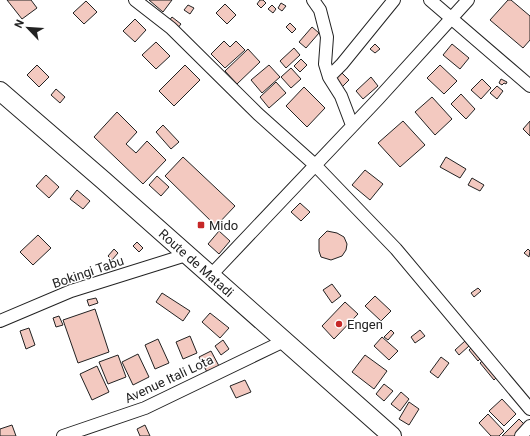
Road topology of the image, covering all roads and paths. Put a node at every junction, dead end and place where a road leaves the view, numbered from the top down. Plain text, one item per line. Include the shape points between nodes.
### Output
1 (135, 0) edge
2 (313, 0) edge
3 (394, 0) edge
4 (430, 0) edge
5 (468, 0) edge
6 (453, 18) junction
7 (329, 77) junction
8 (530, 86) edge
9 (2, 98) edge
10 (352, 125) junction
11 (315, 165) junction
12 (186, 255) junction
13 (211, 275) junction
14 (0, 321) edge
15 (284, 340) junction
16 (530, 409) edge
17 (530, 426) edge
18 (63, 436) edge
19 (392, 436) edge
20 (521, 436) edge

1 - 11 street via 171,28 258,114
2 - 7 street via 320,10 327,37 325,64
3 - 7 street
4 - 6 street
5 - 6 street
6 - 8 street
6 - 10 street
7 - 10 street via 341,96
9 - 12 highway, Route de Matadi via 103,180
10 - 11 street
11 - 13 street
11 - 16 street via 396,249
12 - 13 highway, Route de Matadi
12 - 14 street, Bokingi Tabu via 71,291
13 - 15 highway, Route de Matadi
15 - 18 street, Avenue Itali Lota via 145,408
15 - 19 highway, Route de Matadi
17 - 20 street

